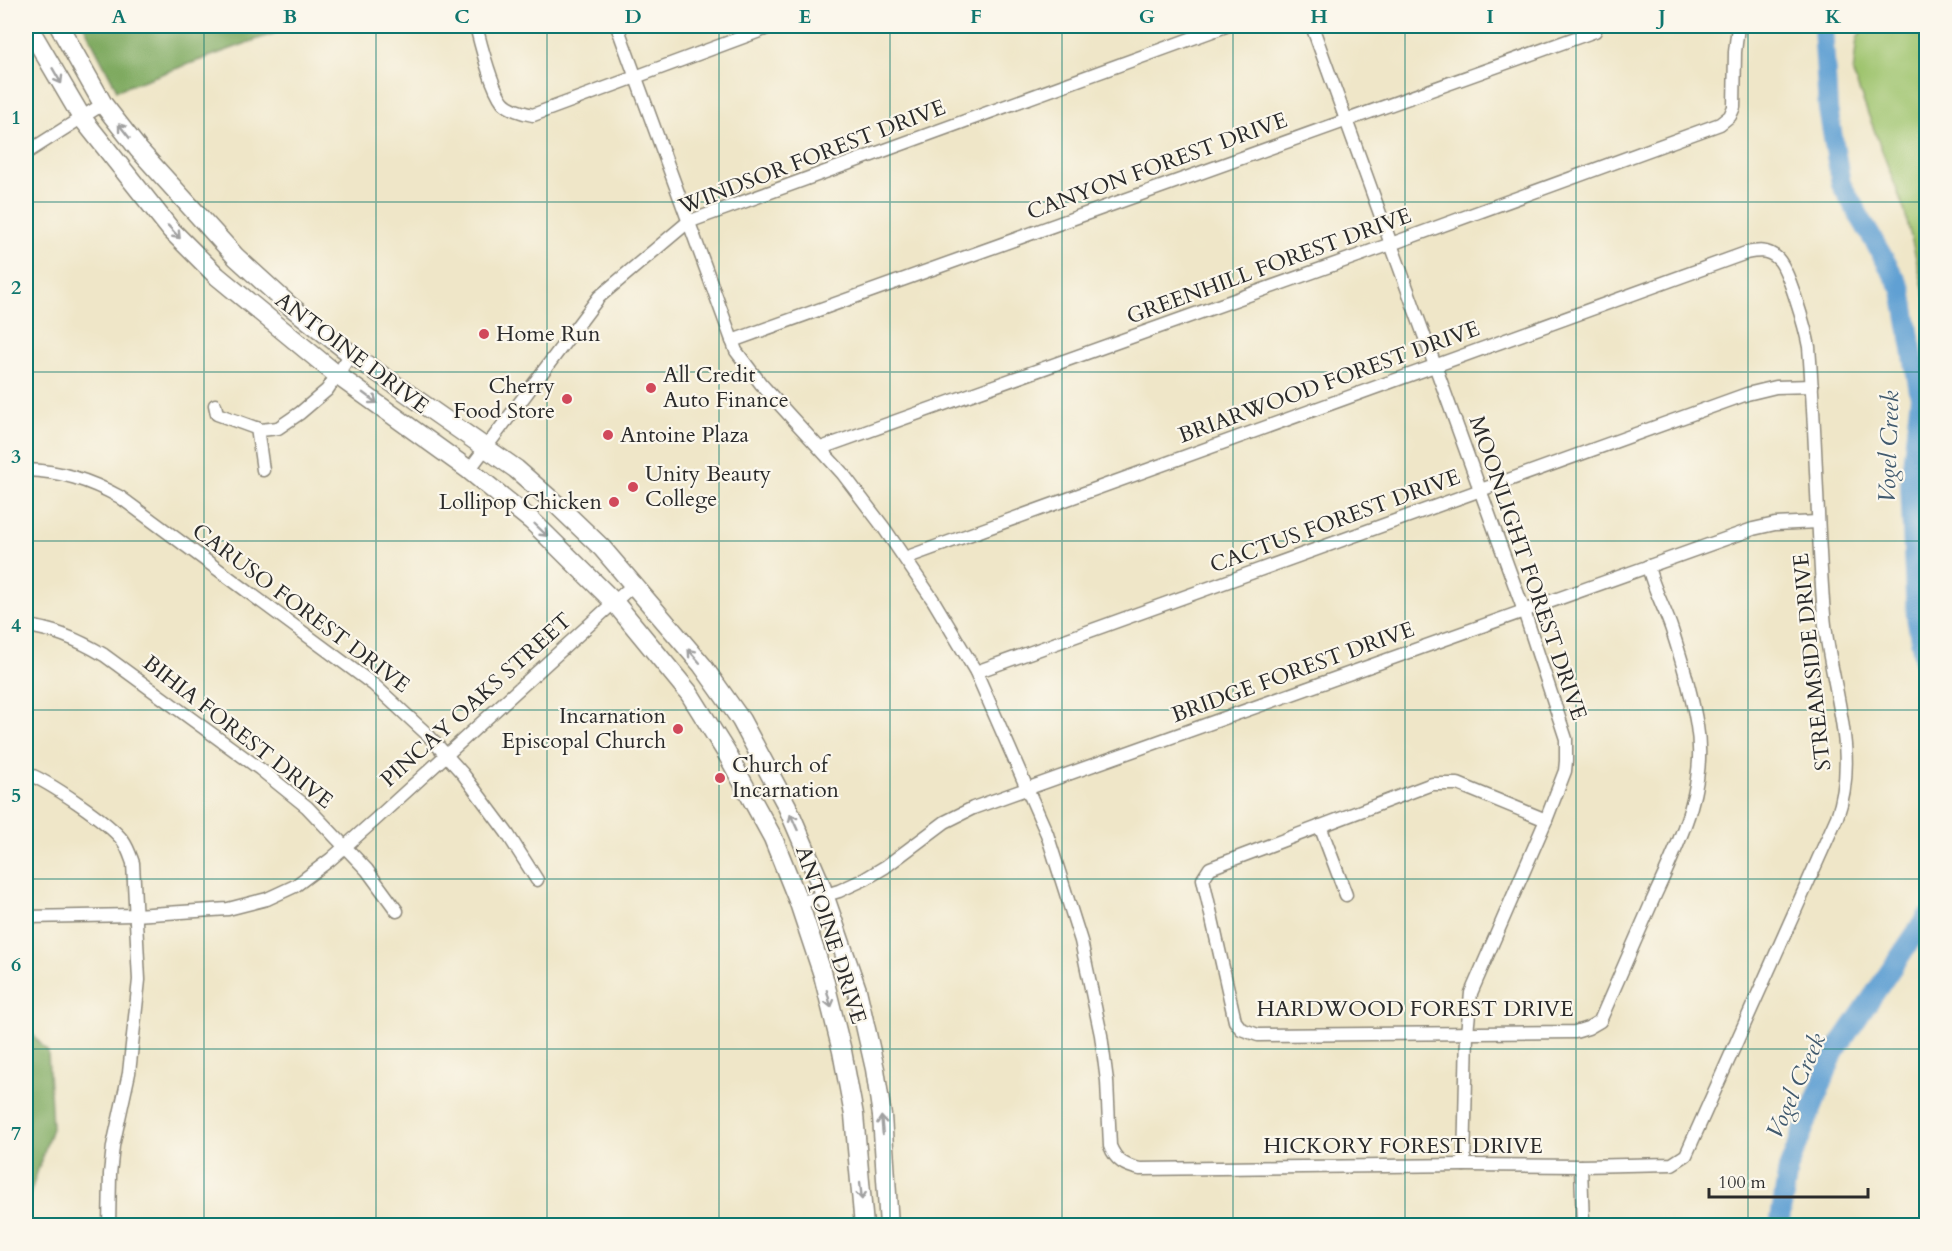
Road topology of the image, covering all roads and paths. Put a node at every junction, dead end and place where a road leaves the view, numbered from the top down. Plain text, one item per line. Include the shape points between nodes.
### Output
1 (28, 26) edge
2 (59, 26) edge
3 (476, 26) edge
4 (617, 26) edge
5 (773, 26) edge
6 (1226, 26) edge
7 (1312, 26) edge
8 (1738, 26) edge
9 (752, 29) edge
10 (1595, 31) dead end
11 (635, 76) junction
12 (103, 104) junction
13 (82, 118) junction
14 (1346, 121) junction
15 (26, 153) edge
16 (688, 222) junction
17 (1391, 244) junction
18 (1768, 252) joint
19 (237, 258) junction
20 (217, 276) junction
21 (732, 341) junction
22 (351, 354) junction
23 (1435, 365) junction
24 (337, 375) junction
25 (1812, 386) junction
26 (214, 405) dead end
27 (257, 428) junction
28 (821, 448) junction
29 (485, 449) junction
30 (26, 470) edge
31 (263, 470) dead end
32 (469, 470) junction
33 (1480, 491) junction
34 (1818, 522) junction
35 (905, 558) junction
36 (1648, 566) junction
37 (633, 585) junction
38 (615, 603) junction
39 (1524, 611) junction
40 (26, 626) edge
41 (976, 672) junction
42 (446, 754) junction
43 (26, 773) edge
44 (1028, 789) junction
45 (1546, 820) junction
46 (1320, 826) junction
47 (344, 845) junction
48 (537, 880) dead end
49 (1346, 895) dead end
50 (825, 896) junction
51 (799, 903) junction
52 (397, 911) dead end
53 (135, 915) junction
54 (26, 917) edge
55 (1467, 1033) junction
56 (1686, 1155) joint
57 (1464, 1165) junction
58 (1581, 1166) junction
59 (110, 1226) edge
60 (864, 1226) edge
61 (889, 1226) edge
62 (1583, 1226) edge

1 -> 13 main road, ANTOINE DRIVE
2 - 12 main road, ANTOINE DRIVE
3 - 11 street via 497,91 504,104 521,113 533,115
4 - 11 street
5 - 9 street
6 - 16 street, WINDSOR FOREST DRIVE
7 - 14 street, MOONLIGHT FOREST DRIVE
8 - 17 street, GREENHILL FOREST DRIVE via 1734,108 1720,124
9 - 11 street
10 - 14 street, CANYON FOREST DRIVE
11 - 16 street
12 - 13 street
19 -> 12 main road, ANTOINE DRIVE
13 - 15 street
13 -> 20 main road, ANTOINE DRIVE via 171,230
14 - 17 street, MOONLIGHT FOREST DRIVE
14 - 21 street, CANYON FOREST DRIVE
16 - 21 street
16 - 29 street, WINDSOR FOREST DRIVE via 599,297
17 - 23 street, MOONLIGHT FOREST DRIVE
17 - 28 street, GREENHILL FOREST DRIVE
18 - 23 street, BRIARWOOD FOREST DRIVE via 1746,253
18 - 25 street, STREAMSIDE DRIVE via 1779,259 1806,329
19 - 20 main road
19 - 22 main road, ANTOINE DRIVE
20 - 24 main road, ANTOINE DRIVE
21 - 28 street via 761,384
22 - 24 street
22 - 29 main road, ANTOINE DRIVE
23 - 33 street, MOONLIGHT FOREST DRIVE
23 - 35 street, BRIARWOOD FOREST DRIVE
24 - 27 street via 327,390 286,424 269,430
24 -> 32 main road, ANTOINE DRIVE
25 - 33 street, CACTUS FOREST DRIVE via 1776,387 1747,394
25 - 34 street, STREAMSIDE DRIVE
26 - 27 street via 217,414
27 - 31 street
28 - 35 street
29 - 32 street, WINDSOR FOREST DRIVE
29 - 37 main road, ANTOINE DRIVE via 557,505 602,548
30 - 42 street, CARUSO FOREST DRIVE via 82,479 120,497 374,685
32 -> 38 main road, ANTOINE DRIVE via 532,521
33 - 39 street, MOONLIGHT FOREST DRIVE
33 - 41 street, CACTUS FOREST DRIVE
34 - 36 street, BRIDGE FOREST DRIVE via 1753,529
34 - 56 street, STREAMSIDE DRIVE via 1824,618 1846,749 1845,790 1837,817
35 - 41 street
36 - 39 street, BRIDGE FOREST DRIVE
36 - 55 street, HARDWOOD FOREST DRIVE via 1672,629 1698,728 1697,780 1682,835 1600,1021 1575,1032
37 - 38 street, PINCAY OAKS STREET
50 -> 37 main road, ANTOINE DRIVE via 787,806 741,720 702,665
38 - 42 street, PINCAY OAKS STREET
38 - 51 main road, ANTOINE DRIVE via 688,693 726,752 773,838
39 - 44 street, BRIDGE FOREST DRIVE
39 - 45 street, MOONLIGHT FOREST DRIVE via 1566,739 1564,771
40 - 47 street, BIHIA FOREST DRIVE via 58,632 104,655 260,769 307,807
41 - 44 street
42 - 47 street, PINCAY OAKS STREET
42 - 48 street, CARUSO FOREST DRIVE via 507,833
43 - 53 street via 50,784 124,843 133,863
44 - 50 street, BRIDGE FOREST DRIVE via 948,819 885,867
44 - 57 street, HICKORY FOREST DRIVE via 1068,896 1093,989 1107,1081 1110,1146 1119,1161 1140,1169
45 - 46 street via 1458,784 1445,783 1432,784
45 - 55 street, MOONLIGHT FOREST DRIVE via 1471,993
46 - 49 street
46 - 55 street, HARDWOOD FOREST DRIVE via 1210,868 1203,879 1232,1014 1241,1029 1258,1035
47 - 52 street, BIHIA FOREST DRIVE
47 - 53 street, PINCAY OAKS STREET via 300,882 267,900 228,909
50 - 51 street, BRIDGE FOREST DRIVE
61 -> 50 main road, ANTOINE DRIVE via 882,1116 871,1046 857,990
51 -> 60 main road, ANTOINE DRIVE via 842,1051 854,1115
53 - 54 street
53 - 59 street via 140,980 129,1073 113,1146
55 - 57 street, MOONLIGHT FOREST DRIVE
56 - 58 street, HICKORY FOREST DRIVE via 1672,1164
57 - 58 street, HICKORY FOREST DRIVE
58 - 62 street

